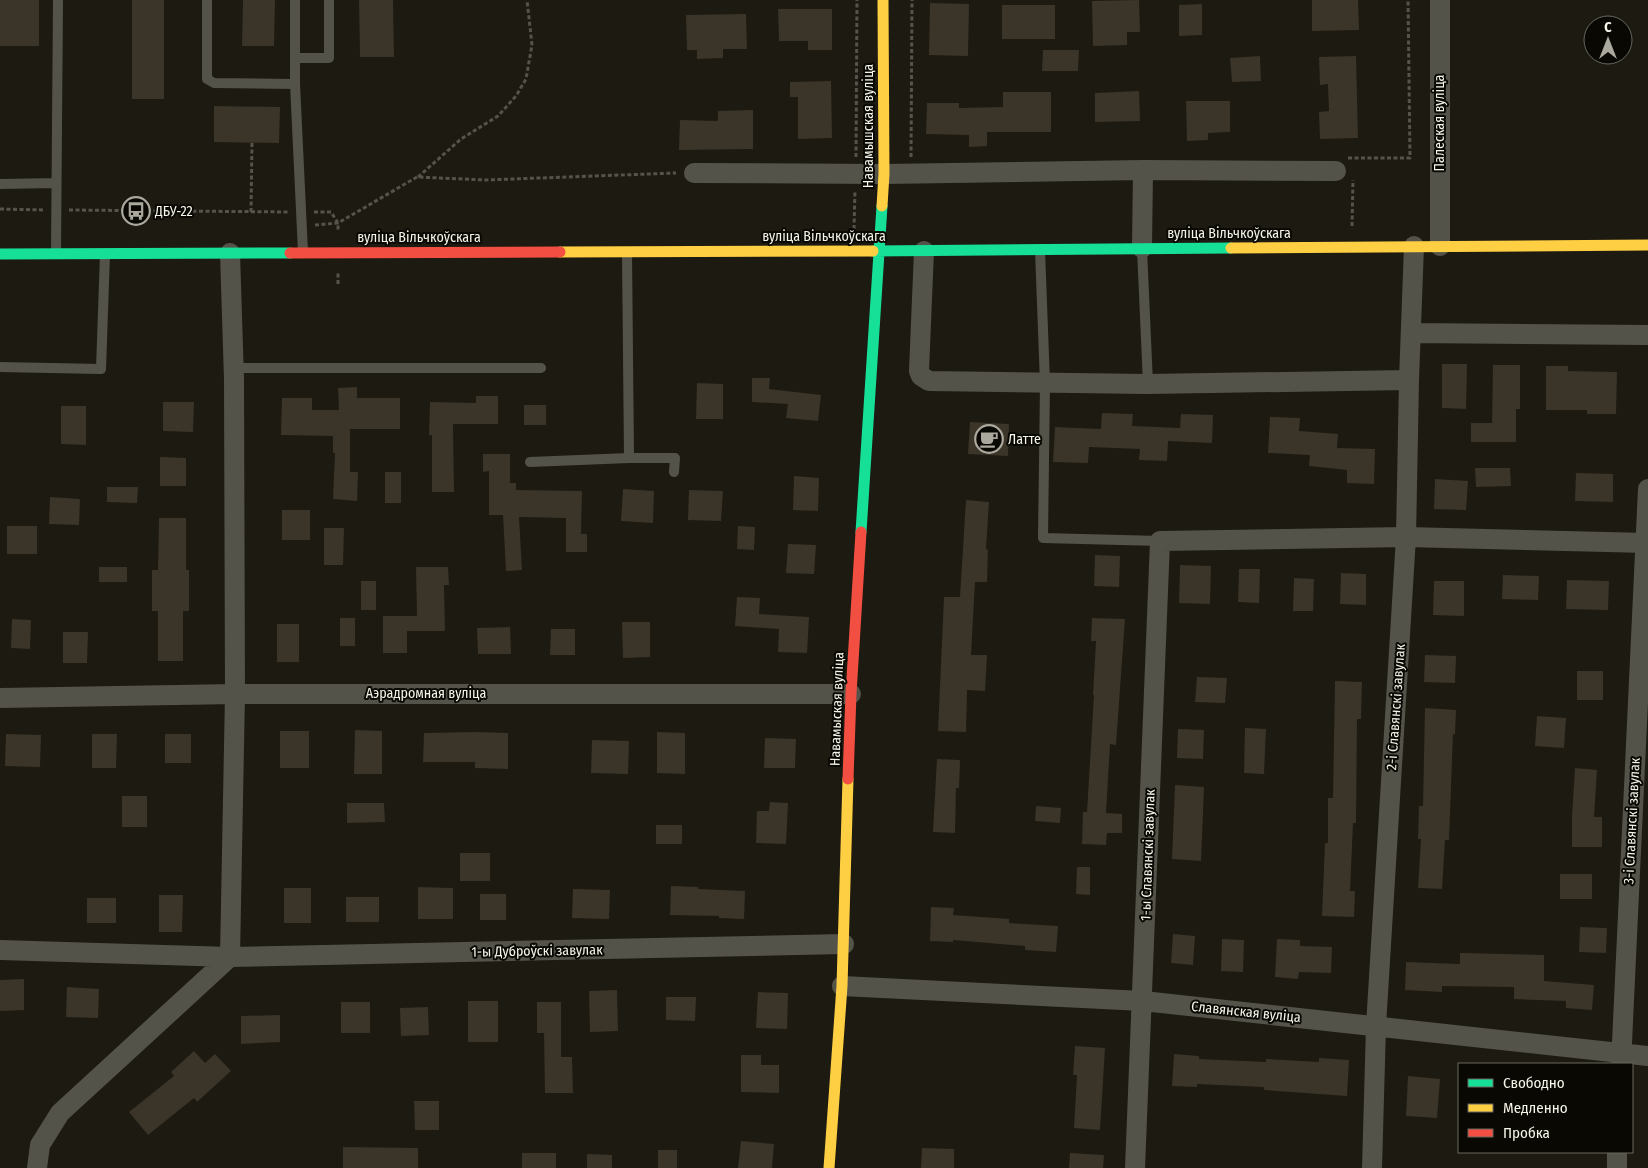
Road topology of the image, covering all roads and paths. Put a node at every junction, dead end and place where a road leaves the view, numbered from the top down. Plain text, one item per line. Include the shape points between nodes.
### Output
1 (58, 0) edge
2 (207, 0) edge
3 (295, 0) edge
4 (329, 0) edge
5 (527, 0) edge
6 (857, 0) edge
7 (883, 0) edge
8 (912, 0) edge
9 (1408, 0) edge
10 (1440, 0) edge
11 (295, 58) junction
12 (295, 84) junction
13 (252, 142) dead end
14 (1353, 158) junction
15 (1346, 168) junction
16 (884, 169) junction
17 (1143, 170) junction
18 (694, 173) joint
19 (856, 173) junction
20 (418, 177) junction
21 (56, 183) junction
22 (0, 184) edge
23 (118, 211) dead end
24 (250, 212) junction
25 (301, 212) junction
26 (302, 227) junction
27 (1648, 245) edge
28 (1414, 246) junction
29 (1440, 246) junction
30 (1142, 248) junction
31 (1352, 248) junction
32 (1040, 250) junction
33 (627, 251) junction
34 (854, 251) junction
35 (880, 251) junction
36 (924, 251) junction
37 (105, 253) junction
38 (230, 253) junction
39 (303, 253) junction
40 (0, 254) edge
41 (56, 254) junction
42 (1411, 333) junction
43 (1648, 335) edge
44 (0, 367) edge
45 (233, 368) junction
46 (541, 368) dead end
47 (1409, 380) junction
48 (1045, 383) junction
49 (1148, 384) junction
50 (629, 458) junction
51 (530, 462) dead end
52 (674, 472) dead end
53 (1648, 489) edge
54 (1406, 537) junction
55 (1160, 541) junction
56 (1646, 543) edge
57 (235, 694) junction
58 (851, 694) junction
59 (0, 698) edge
60 (844, 944) junction
61 (0, 950) edge
62 (230, 957) junction
63 (842, 986) junction
64 (1143, 1001) junction
65 (1376, 1026) junction
66 (1648, 1056) edge
67 (1621, 1059) edge
68 (1617, 1153) edge
69 (37, 1168) edge
70 (829, 1168) edge
71 (1135, 1168) edge
72 (1372, 1168) edge
73 (1617, 1168) edge

1 - 21 lane
2 - 12 lane via 207,79 214,83
3 - 11 lane
4 - 11 lane via 329,58
5 - 20 path via 532,45 526,79 516,96 498,116 461,139
6 - 19 path
7 - 16 main road, Навамышская вуліца
8 - 16 path via 911,163
9 - 14 path via 1410,158
10 - 29 street, Палеская вуліца
11 - 12 lane
12 - 25 lane
13 - 24 path
14 - 15 path
14 - 15 path
15 - 17 street
15 - 31 path
16 - 17 street
16 - 19 street
16 - 35 main road, Навамышская вуліца
17 - 30 street
18 - 19 street
18 - 20 path via 485,180
19 - 34 path
20 - 26 path via 338,223
21 - 22 lane
21 - 41 lane
23 - 24 path
24 - 25 path
25 - 26 lane
26 - 39 lane
27 - 29 main road, вуліца Вільчкоўскага
28 - 29 main road, вуліца Вільчкоўскага
28 - 31 main road, вуліца Вільчкоўскага
28 - 42 street, 2-і Славянскі завулак
30 - 31 main road, вуліца Вільчкоўскага
30 - 32 main road, вуліца Вільчкоўскага
30 - 49 lane
32 - 36 main road, вуліца Вільчкоўскага
32 - 48 lane
33 - 34 main road, вуліца Вільчкоўскага
33 - 39 main road, вуліца Вільчкоўскага
33 - 50 lane
34 - 35 main road, вуліца Вільчкоўскага
35 - 36 main road, вуліца Вільчкоўскага
35 - 58 main road, Навамыская вуліца
36 - 48 street via 918,371 921,376 929,381
37 - 38 main road, вуліца Вільчкоўскага
37 - 41 main road, вуліца Вільчкоўскага
37 - 44 lane via 100,369
38 - 39 main road, вуліца Вільчкоўскага
38 - 45 street
40 - 41 main road, вуліца Вільчкоўскага
42 - 43 street
42 - 47 street, 2-і Славянскі завулак
45 - 46 lane
45 - 57 street
47 - 49 street
47 - 54 street, 2-і Славянскі завулак
48 - 49 street
48 - 55 lane via 1042,538
50 - 51 lane
50 - 52 lane via 675,458
53 - 56 street, 3-і Славянскі завулак
54 - 55 street
54 - 56 street
54 - 65 street, 2-і Славянскі завулак
55 - 64 street, 1-ы Славянскі завулак
56 - 67 street, 3-і Славянскі завулак
57 - 58 street, Аэрадромная вуліца
57 - 59 street, Аэрадромная вуліца
57 - 62 street
58 - 60 main road, Навамыская вуліца
60 - 62 street, 1-ы Дуброўскі завулак
60 - 63 main road, Навамыская вуліца
61 - 62 street, 1-ы Дуброўскі завулак
62 - 69 street via 60,1113 40,1146
63 - 64 street, Славянская вуліца
63 - 70 main road, Навамыская вуліца
64 - 65 street, Славянская вуліца
64 - 71 street, 1-ы Славянскі завулак
65 - 67 street, Славянская вуліца
65 - 72 street, 2-і Славянскі завулак
66 - 67 street, Славянская вуліца
68 - 73 street

